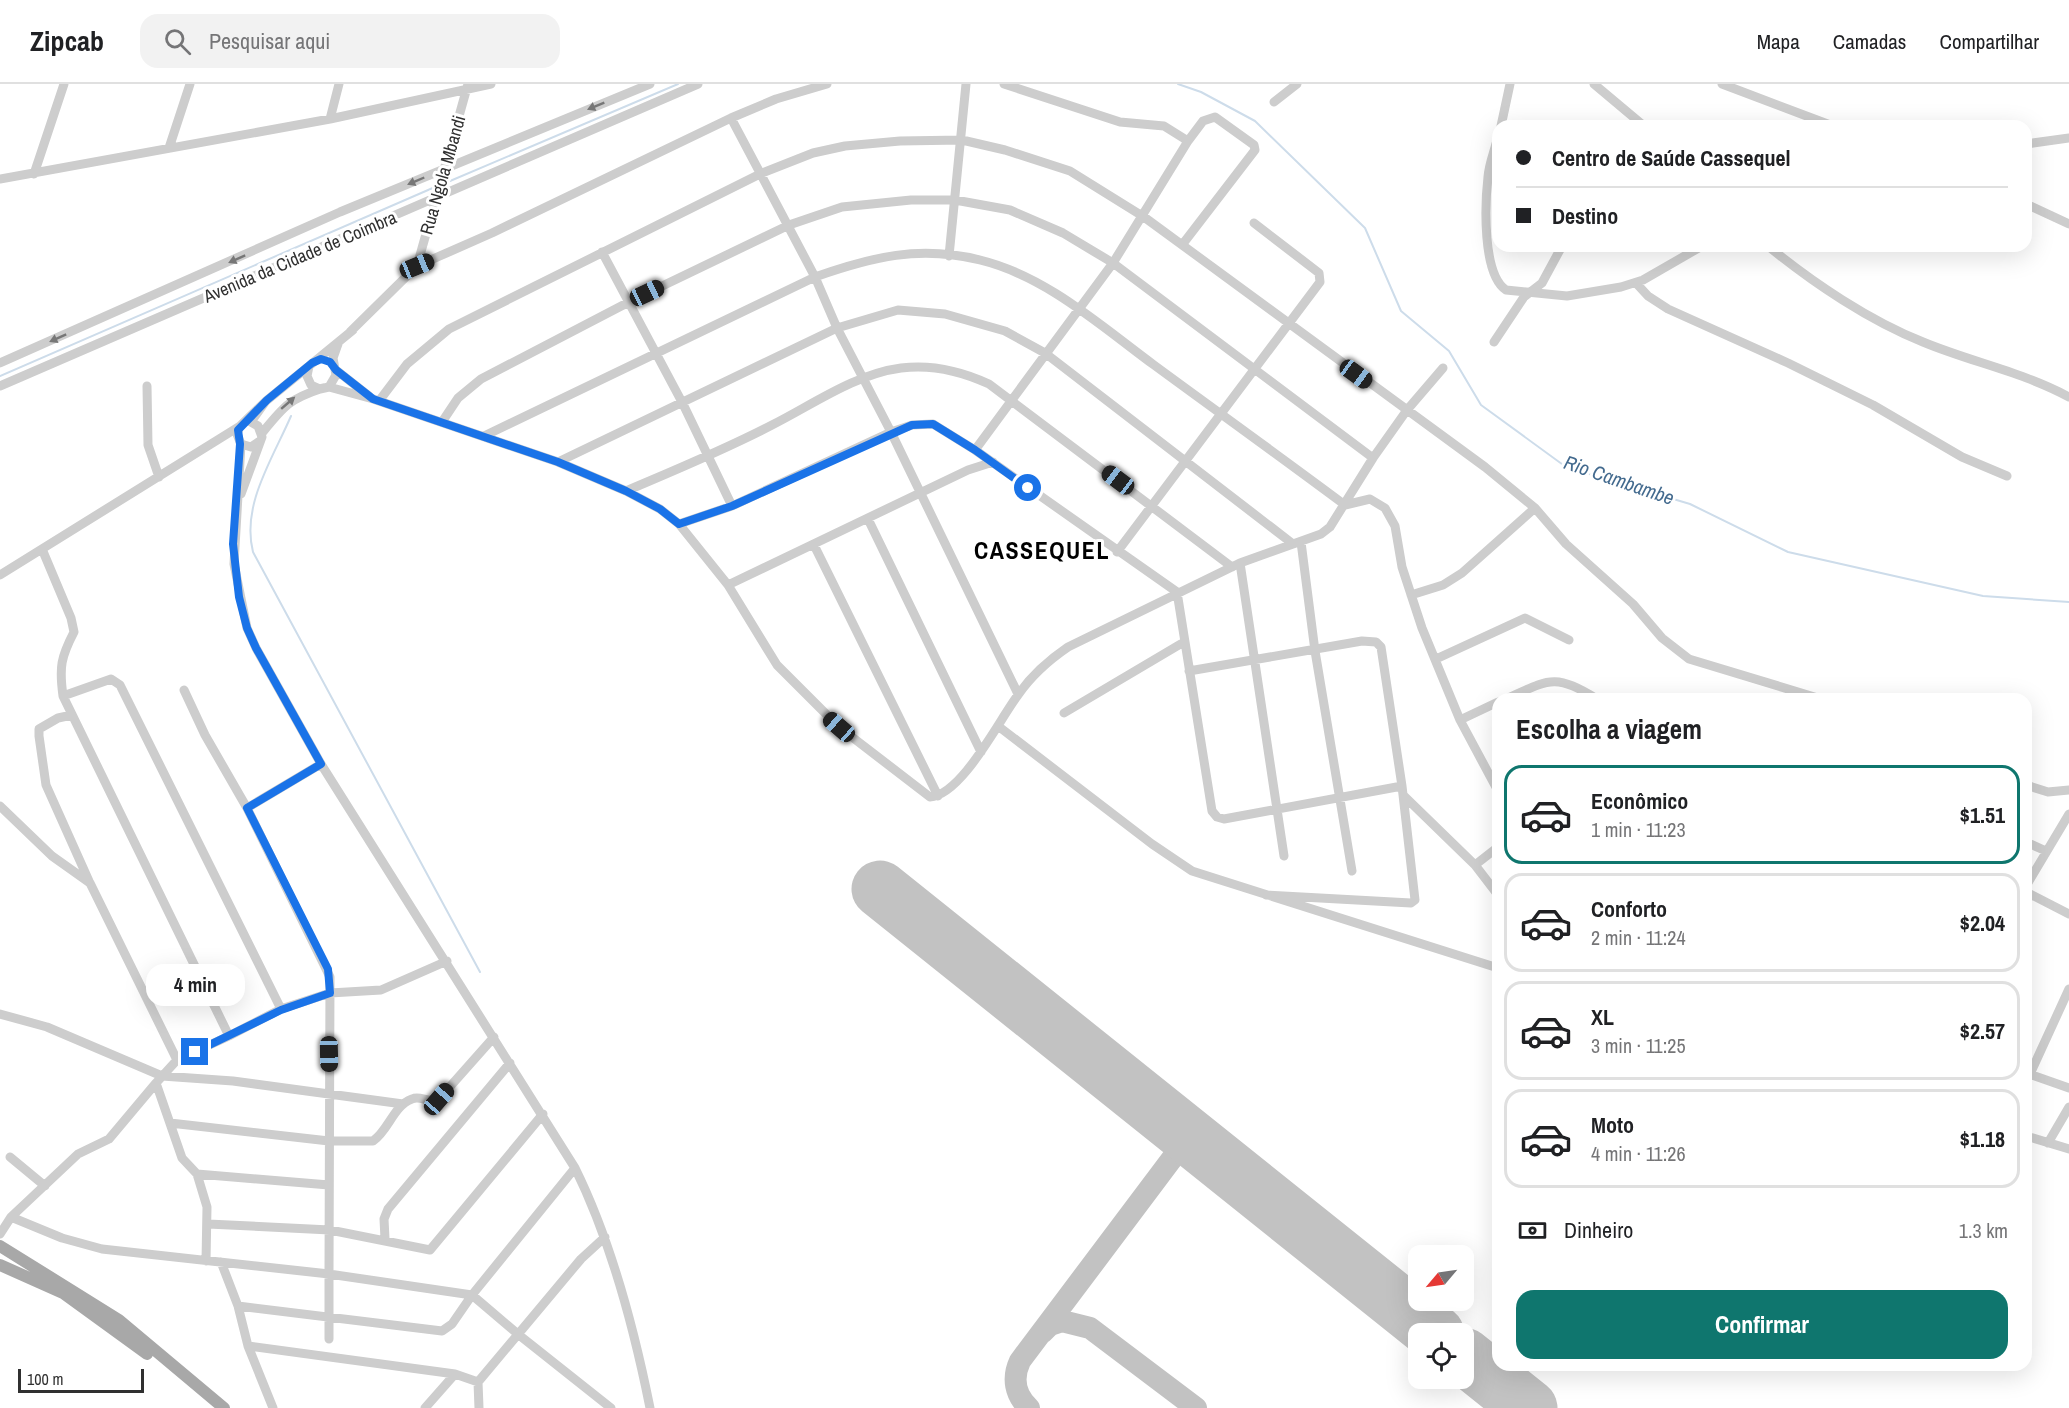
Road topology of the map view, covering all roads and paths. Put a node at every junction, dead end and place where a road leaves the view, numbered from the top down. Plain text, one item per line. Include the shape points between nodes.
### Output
1 (64, 84) edge
2 (190, 84) edge
3 (339, 84) edge
4 (491, 84) edge
5 (650, 84) edge
6 (698, 84) edge
7 (827, 84) edge
8 (966, 84) edge
9 (1004, 84) edge
10 (1297, 84) edge
11 (1510, 84) edge
12 (1594, 84) edge
13 (1722, 84) edge
14 (467, 86) edge
15 (1274, 102) dead end
16 (731, 118) junction
17 (330, 119) junction
18 (1502, 120) edge
19 (1637, 120) edge
20 (1817, 120) edge
21 (2069, 138) edge
22 (962, 140) junction
23 (1188, 141) junction
24 (2032, 143) edge
25 (169, 148) junction
26 (1492, 161) edge
27 (444, 173) junction
28 (762, 173) junction
29 (34, 174) junction
30 (0, 179) edge
31 (438, 196) junction
32 (955, 200) junction
33 (2032, 207) edge
34 (1144, 216) junction
35 (1254, 223) dead end
36 (2069, 224) edge
37 (789, 225) junction
38 (1182, 244) junction
39 (602, 252) junction
40 (1559, 252) edge
41 (1691, 252) edge
42 (1776, 252) edge
43 (949, 256) junction
44 (1113, 263) junction
45 (417, 266) junction
46 (815, 277) junction
47 (1636, 283) junction
48 (1529, 292) junction
49 (629, 302) junction
50 (1079, 310) junction
51 (1289, 324) junction
52 (837, 328) junction
53 (353, 330) junction
54 (1494, 342) dead end
55 (1045, 353) junction
56 (655, 354) junction
57 (0, 363) edge
58 (311, 365) junction
59 (334, 368) junction
60 (1443, 368) dead end
61 (1255, 370) junction
62 (863, 379) junction
63 (0, 386) edge
64 (147, 386) dead end
65 (327, 387) junction
66 (2069, 397) edge
67 (267, 400) junction
68 (376, 400) junction
69 (1012, 400) junction
70 (683, 404) junction
71 (1407, 410) junction
72 (1222, 414) junction
73 (442, 422) junction
74 (240, 426) junction
75 (891, 432) junction
76 (484, 436) junction
77 (261, 437) junction
78 (239, 441) junction
79 (211, 445) junction
80 (975, 450) junction
81 (707, 457) junction
82 (1373, 458) junction
83 (1187, 461) junction
84 (558, 462) junction
85 (993, 462) junction
86 (2007, 476) dead end
87 (159, 477) junction
88 (626, 491) junction
89 (920, 495) junction
90 (1345, 505) junction
91 (732, 506) junction
92 (1153, 506) junction
93 (1535, 508) junction
94 (868, 519) junction
95 (679, 524) junction
96 (1297, 543) junction
97 (233, 544) junction
98 (814, 545) junction
99 (42, 549) junction
100 (1117, 552) junction
101 (1236, 565) junction
102 (0, 575) edge
103 (728, 585) junction
104 (1177, 592) junction
105 (1411, 595) junction
106 (1569, 640) dead end
107 (1184, 642) junction
108 (1315, 651) junction
109 (1436, 659) junction
110 (1255, 661) junction
111 (1189, 671) junction
112 (184, 690) dead end
113 (1523, 693) edge
114 (1587, 693) edge
115 (1801, 693) edge
116 (1018, 694) junction
117 (63, 696) junction
118 (1492, 705) edge
119 (1064, 713) dead end
120 (72, 716) junction
121 (1460, 720) junction
122 (998, 726) junction
123 (981, 752) junction
124 (321, 764) junction
125 (1492, 780) edge
126 (2032, 787) edge
127 (2069, 790) edge
128 (1403, 791) junction
129 (938, 796) junction
130 (1340, 799) junction
131 (0, 806) edge
132 (247, 808) junction
133 (1275, 809) junction
134 (2069, 814) edge
135 (2032, 845) edge
136 (2046, 851) junction
137 (1492, 852) edge
138 (1284, 856) dead end
139 (1475, 865) junction
140 (1353, 871) dead end
141 (2032, 876) edge
142 (90, 883) junction
143 (1492, 887) edge
144 (1266, 895) junction
145 (2032, 895) edge
146 (2069, 914) edge
147 (447, 961) junction
148 (1492, 966) edge
149 (2069, 989) edge
150 (330, 993) junction
151 (281, 1010) junction
152 (0, 1014) edge
153 (229, 1036) junction
154 (495, 1037) junction
155 (177, 1060) junction
156 (510, 1063) junction
157 (2032, 1065) edge
158 (2032, 1074) edge
159 (159, 1079) junction
160 (2069, 1088) edge
161 (330, 1093) junction
162 (403, 1104) junction
163 (2069, 1107) edge
164 (543, 1114) junction
165 (170, 1123) junction
166 (2032, 1138) edge
167 (328, 1141) junction
168 (2048, 1143) junction
169 (2069, 1149) edge
170 (10, 1157) dead end
171 (575, 1168) junction
172 (197, 1174) junction
173 (329, 1185) junction
174 (45, 1186) junction
175 (11, 1217) junction
176 (208, 1224) junction
177 (330, 1230) junction
178 (0, 1234) edge
179 (605, 1237) junction
180 (385, 1239) junction
181 (0, 1246) edge
182 (206, 1261) junction
183 (221, 1262) junction
184 (0, 1265) edge
185 (329, 1274) junction
186 (472, 1294) junction
187 (237, 1306) junction
188 (329, 1318) junction
189 (519, 1335) junction
190 (329, 1339) dead end
191 (248, 1346) junction
192 (455, 1374) junction
193 (478, 1382) junction
194 (212, 1408) edge
195 (224, 1408) edge
196 (273, 1408) edge
197 (425, 1408) edge
198 (479, 1408) edge
199 (611, 1408) edge
200 (650, 1408) edge

1 - 29 street
2 - 25 street
3 - 17 street
4 - 14 street
5 -> 27 street, Avenida da Cidade de Coimbra
6 - 31 street, Avenida da Cidade de Coimbra
7 - 16 street
8 - 22 street
9 - 23 street via 1120,122 1164,126
10 - 15 street
11 - 18 street
12 - 19 street
13 - 20 street
14 - 17 street
14 - 27 street, Rua Ngola Mbandi
16 - 28 street
16 - 45 street
17 - 25 street
21 - 24 street
22 - 28 street via 844,146 813,153
22 - 32 street
22 - 34 street via 1070,171
23 - 34 street
23 - 38 street via 1203,122 1215,117 1255,148
25 - 29 street
26 - 48 street via 1488,178 1488,249 1501,286 1513,292
27 - 31 street, Rua Ngola Mbandi
27 -> 57 street, Avenida da Cidade de Coimbra
28 - 37 street
28 - 39 street
29 - 30 street
31 - 45 street, Rua Ngola Mbandi
31 - 63 street, Avenida da Cidade de Coimbra
32 - 37 street via 842,207
32 - 43 street
32 - 44 street via 1010,210 1063,232
33 - 36 street
34 - 38 street
34 - 44 street
35 - 51 street via 1319,273 1320,282
37 - 46 street
37 - 49 street
38 - 51 street
39 - 49 street
39 - 68 street via 449,329 407,364
40 - 48 street via 1542,284
41 - 47 street
42 - 66 street via 1859,311 1923,342
43 - 46 street via 894,254
43 - 50 street via 980,260 1029,278
44 - 50 street
44 - 61 street
45 - 53 street
46 - 52 street
46 - 56 street
47 - 48 street via 1567,296
47 - 86 street via 1647,297 1668,309 1798,367 1873,405 1962,458
48 - 54 street
49 - 56 street
49 - 73 street via 481,379 458,398
50 - 55 street
50 - 72 street
51 - 61 street
51 - 71 street
52 - 55 street via 898,310 929,312 1005,331
52 - 62 street
52 - 70 street
53 - 58 street
53 - 59 street via 336,346
55 - 69 street
55 - 83 street
56 - 70 street
56 - 76 street
58 - 59 street via 326,360
58 - 65 street via 307,376 311,385
58 - 67 street
59 - 65 street via 335,379
59 - 68 street
60 - 71 street
61 - 72 street
61 - 82 street
62 - 69 street via 900,368 936,368 966,374
62 - 75 street
62 - 81 street
64 - 87 street via 148,445
65 - 68 street
77 -> 65 street via 296,397
67 - 74 street
67 - 77 street via 251,422 258,426
68 - 73 street
69 - 80 street
69 - 92 street
70 - 81 street
70 - 84 street
71 - 82 street
71 - 93 street
72 - 83 street
72 - 90 street
73 - 76 street
74 - 78 street
74 - 79 street
75 - 80 street via 933,424
75 - 89 street
75 - 91 street
76 - 84 street
77 - 78 street via 251,447
77 - 97 street via 242,491
78 - 79 street
78 - 97 street
79 - 87 street
80 - 85 street
81 - 88 street
81 - 91 street
82 - 90 street
83 - 92 street
83 - 96 street
84 - 88 street
85 - 89 street via 968,470
85 - 100 street
87 - 99 street
88 - 95 street
89 - 94 street
89 - 116 street
90 - 96 street via 1330,527
90 - 105 street via 1370,499 1385,508 1395,526 1397,548
91 - 95 street
92 - 100 street
92 - 101 street
93 - 105 street via 1462,573 1443,585
93 - 115 street via 1566,544 1633,604 1674,649 1689,659
94 - 98 street
94 - 123 street
95 - 103 street
96 - 101 street
96 - 108 street
97 - 124 street via 247,628
98 - 103 street
98 - 129 street
99 - 102 street
99 - 117 street via 74,632 61,662
100 - 104 street
101 - 104 street
101 - 110 street
103 - 129 street via 777,665 813,704 921,792
104 - 107 street
104 - 116 street via 1068,647
105 - 109 street
106 - 109 street via 1525,618
107 - 111 street
107 - 119 street
108 - 110 street
108 - 128 street via 1362,641 1376,642 1381,647
108 - 130 street
109 - 121 street
110 - 111 street
110 - 133 street
111 - 133 street via 1212,811 1224,819
112 - 132 street
113 - 114 street via 1557,680
116 - 122 street
117 - 120 street
117 - 151 street via 111,679 120,685
118 - 121 street
120 - 142 street via 57,718 39,729 42,764 55,809
120 - 153 street
121 - 125 street
122 - 123 street
122 - 144 street via 1192,871
123 - 129 street via 947,792
124 - 132 street
124 - 147 street
126 - 127 street via 2048,792
128 - 130 street
128 - 139 street
128 - 144 street via 1416,898 1413,902
130 - 133 street
130 - 140 street
131 - 142 street via 52,856
132 - 150 street via 328,969
133 - 138 street
134 - 136 street
135 - 136 street
136 - 141 street
137 - 139 street
139 - 143 street
142 - 155 street
144 - 148 street
145 - 146 street
147 - 150 street via 381,990
147 - 154 street
149 - 157 street
150 - 151 street
150 - 161 street
151 - 153 street
152 - 159 street via 47,1027
153 - 155 street
154 - 156 street
154 - 162 street via 439,1099 428,1102 417,1097
155 - 159 street
156 - 164 street
156 - 180 street via 388,1209
158 - 160 street
159 - 161 street
159 - 165 street
159 - 174 street via 109,1139 78,1154
161 - 162 street
161 - 167 street
162 - 167 street via 376,1139
163 - 168 street
164 - 171 street
164 - 180 street via 435,1246 426,1249
165 - 167 street
165 - 172 street via 182,1158
166 - 168 street
167 - 173 street
168 - 169 street
170 - 174 street
171 - 179 street
171 - 186 street
172 - 173 street
172 - 176 street
173 - 177 street
174 - 175 street
175 - 178 street
175 - 182 street via 96,1248
176 - 177 street
176 - 182 street
177 - 180 street
177 - 185 street
179 - 189 street via 581,1259
179 - 200 street
181 - 195 main road via 119,1320
182 - 183 street
183 - 185 street
183 - 187 street
184 - 194 main road via 42,1282 86,1307
185 - 186 street
185 - 188 street
186 - 188 street via 452,1324 442,1331
186 - 189 street
187 - 188 street
187 - 191 street
188 - 190 street
189 - 193 street
189 - 199 street
191 - 192 street
191 - 196 street
192 - 193 street
192 - 197 street
193 - 198 street

